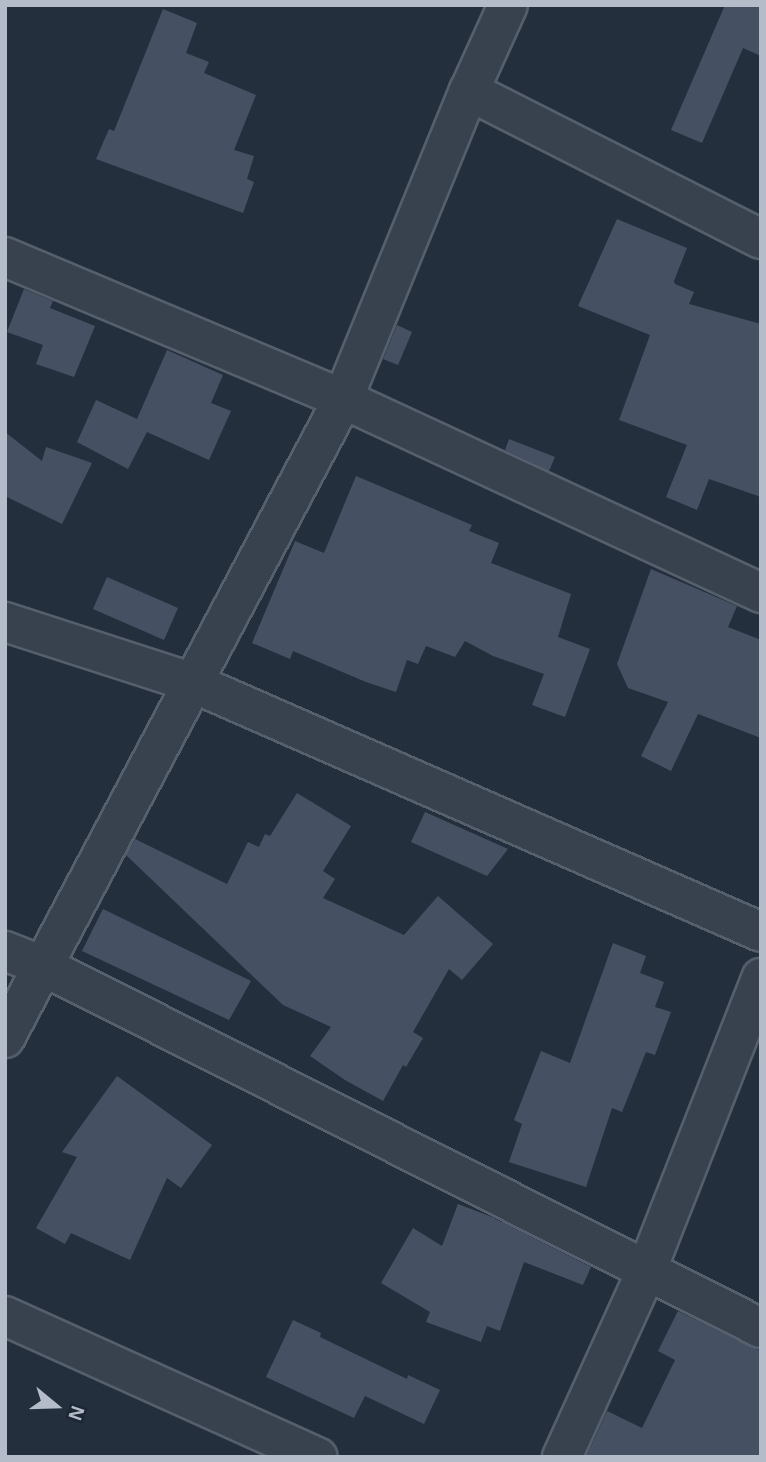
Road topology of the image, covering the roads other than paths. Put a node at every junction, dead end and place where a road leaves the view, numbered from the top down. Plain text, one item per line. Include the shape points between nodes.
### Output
1 (508, 5) edge
2 (469, 91) junction
3 (761, 239) edge
4 (5, 257) edge
5 (343, 399) junction
6 (761, 593) edge
7 (5, 622) edge
8 (191, 682) junction
9 (761, 932) edge
10 (5, 951) edge
11 (43, 966) junction
12 (761, 978) edge
13 (5, 1038) edge
14 (646, 1272) junction
15 (5, 1316) edge
16 (761, 1328) edge
17 (317, 1457) edge
18 (562, 1457) edge

1 - 2 street
2 - 3 street
2 - 5 street
4 - 5 street
5 - 6 street
5 - 8 street
7 - 8 street
8 - 9 street
8 - 11 street
10 - 11 street
11 - 13 street
11 - 14 street
12 - 14 street
14 - 16 street
14 - 18 street
15 - 17 street

